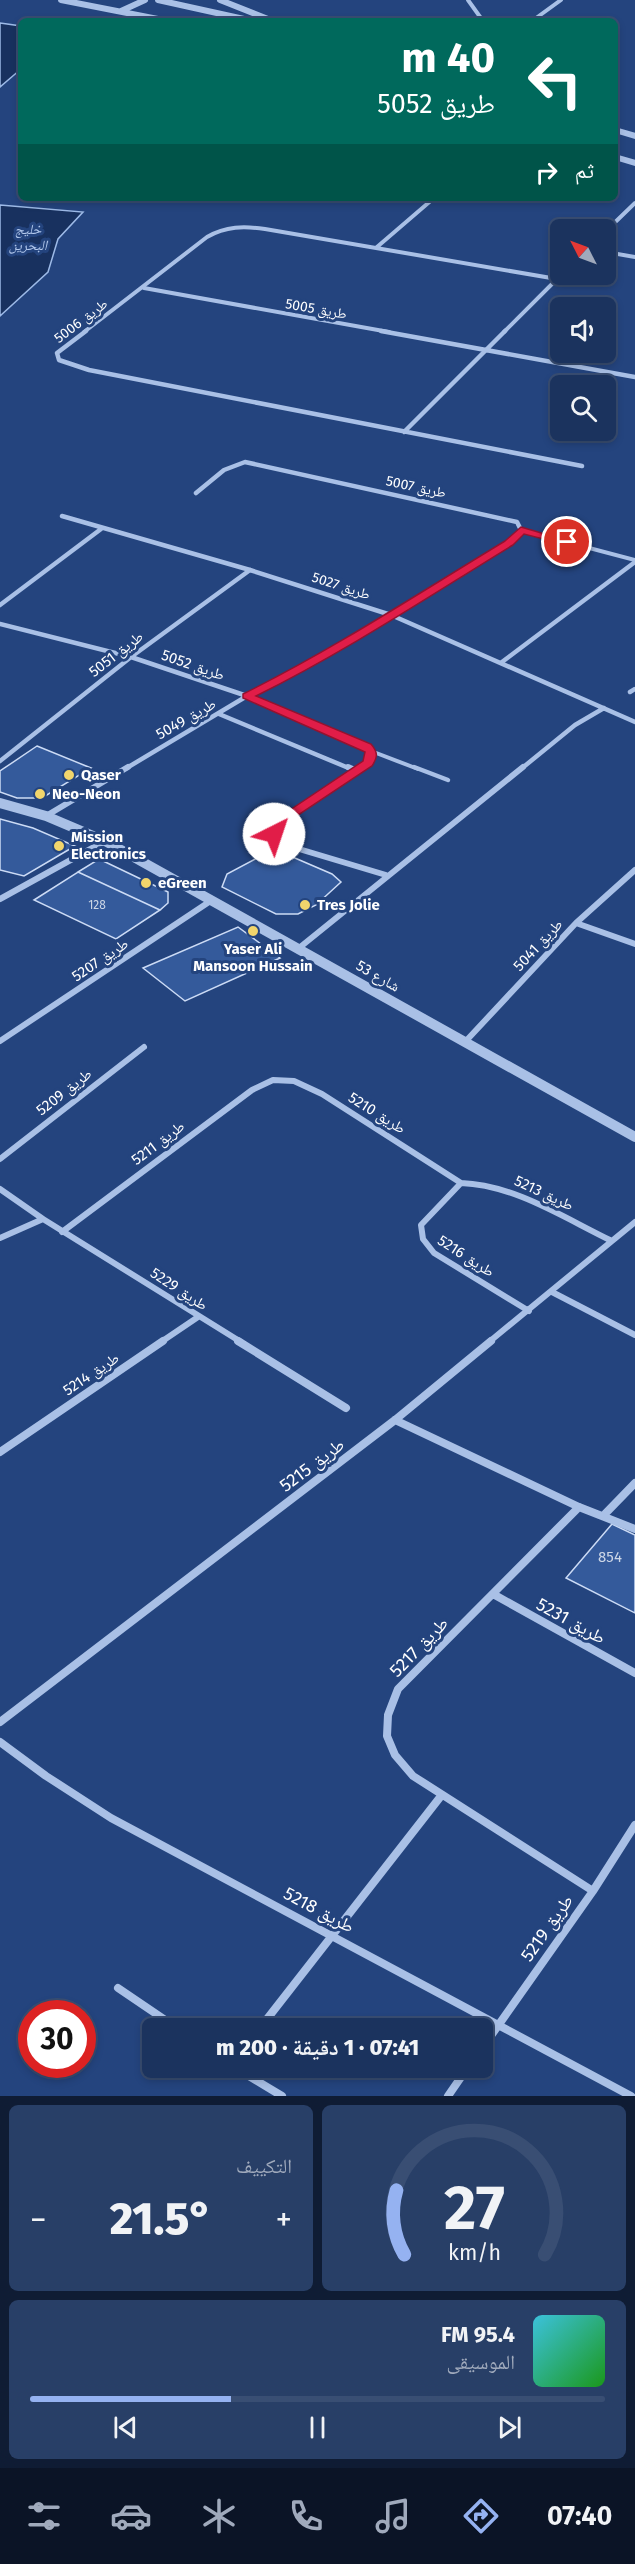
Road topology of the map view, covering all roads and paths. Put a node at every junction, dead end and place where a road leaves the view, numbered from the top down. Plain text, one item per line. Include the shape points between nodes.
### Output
1 (61, 0) edge
2 (110, 0) edge
3 (145, 0) edge
4 (158, 0) edge
5 (220, 0) edge
6 (468, 0) edge
7 (561, 0) edge
8 (96, 6) junction
9 (120, 11) junction
10 (154, 18) edge
11 (239, 18) edge
12 (265, 18) edge
13 (481, 18) edge
14 (536, 18) edge
15 (618, 131) edge
16 (635, 136) edge
17 (618, 158) edge
18 (635, 163) edge
19 (431, 201) edge
20 (635, 203) edge
21 (616, 221) edge
22 (377, 247) junction
23 (616, 254) edge
24 (635, 257) edge
25 (550, 278) edge
26 (551, 285) edge
27 (144, 288) junction
28 (485, 351) junction
29 (635, 377) edge
30 (404, 432) junction
31 (582, 466) dead end
32 (196, 493) dead end
33 (62, 516) dead end
34 (101, 529) junction
35 (521, 530) junction
36 (635, 561) edge
37 (250, 570) junction
38 (0, 605) edge
39 (391, 615) junction
40 (0, 624) edge
41 (131, 657) junction
42 (502, 662) junction
43 (247, 696) junction
44 (604, 708) junction
45 (219, 714) junction
46 (635, 722) edge
47 (371, 751) junction
48 (0, 761) edge
49 (357, 771) junction
50 (447, 780) dead end
51 (0, 803) edge
52 (46, 816) junction
53 (105, 841) junction
54 (635, 870) edge
55 (386, 875) junction
56 (0, 898) edge
57 (213, 900) junction
58 (576, 923) junction
59 (635, 944) edge
60 (298, 948) junction
61 (0, 1041) edge
62 (465, 1042) junction
63 (144, 1047) dead end
64 (273, 1080) joint
65 (635, 1137) edge
66 (0, 1159) edge
67 (461, 1183) junction
68 (0, 1189) edge
69 (43, 1219) junction
70 (635, 1222) edge
71 (62, 1232) junction
72 (0, 1238) edge
73 (612, 1241) junction
74 (552, 1292) junction
75 (529, 1311) junction
76 (198, 1317) junction
77 (635, 1335) edge
78 (346, 1408) dead end
79 (395, 1420) junction
80 (0, 1452) edge
81 (635, 1483) edge
82 (579, 1507) junction
83 (603, 1516) junction
84 (635, 1529) edge
85 (493, 1594) junction
86 (635, 1673) edge
87 (0, 1722) edge
88 (0, 1742) edge
89 (441, 1796) junction
90 (635, 1825) edge
91 (593, 1891) junction
92 (332, 1935) junction
93 (118, 1988) dead end
94 (162, 2018) edge
95 (268, 2018) edge
96 (499, 2025) junction
97 (493, 2033) edge
98 (252, 2078) edge
99 (460, 2078) edge
100 (282, 2096) edge
101 (448, 2096) edge
102 (631, 2096) edge

1 - 8 street
2 - 8 street
3 - 9 street
4 - 11 street
5 - 12 street
6 - 13 street
7 - 14 street
8 - 9 street
9 - 10 street
15 - 16 street
17 - 18 street
19 - 22 street
20 - 21 street
22 - 25 street, طريق 5006
22 - 27 street, طريق 5006 via 231,227 216,231
23 - 24 street
26 - 28 street
27 - 28 street, طريق 5005
27 - 30 street, طريق 5006 via 63,346 57,353 59,360 89,370
28 - 29 street, طريق 5005
28 - 30 street
30 - 31 street, طريق 5006
32 - 35 street, طريق 5007 via 221,470 245,462 517,522
33 - 34 street, طريق 5027
34 - 37 street, طريق 5027
34 - 38 street
35 - 36 lane, طريق 5007
35 - 39 street, طريق 5049 via 509,543
36 - 42 street, طريق 5007
37 - 39 street, طريق 5027
37 - 41 street, طريق 5051
39 - 42 street, طريق 5027
39 - 43 street, طريق 5049
40 - 41 street, طريق 5052
41 - 43 street, طريق 5052
41 - 48 street, طريق 5051
42 - 44 street, طريق 5027
43 - 45 street, طريق 5049
43 - 47 street, طريق 5052
44 - 46 street, طريق 5027
44 - 55 street via 575,725
45 - 49 street
45 - 52 street, طريق 5049
47 - 49 street via 368,763
47 - 50 lane
49 - 55 street via 285,818 274,834 290,846
51 - 52 street, شارع 53
52 - 53 street, شارع 53
53 - 56 street
53 - 57 street, شارع 53
54 - 58 street, طريق 5041
55 - 60 street
57 - 60 street, شارع 53
57 - 61 street, طريق 5207
58 - 59 street
58 - 62 street, طريق 5041
60 - 62 street, شارع 53
62 - 65 street, شارع 53
63 - 66 street, طريق 5209
64 - 67 street, طريق 5210 via 294,1081 322,1094
64 - 71 street, طريق 5211 via 252,1090
67 - 73 street, طريق 5213 via 508,1191
67 - 75 street, طريق 5216 via 421,1225 420,1236 438,1256
68 - 69 street, طريق 5229
69 - 71 street, طريق 5229
69 - 72 street
70 - 73 street, طريق 5215
71 - 76 street, طريق 5229
73 - 74 street, طريق 5215
74 - 75 street, طريق 5215
74 - 77 street
75 - 79 street, طريق 5215
76 - 78 street, طريق 5229
76 - 80 street, طريق 5214
79 - 82 street
79 - 87 street, طريق 5215
81 - 83 street
82 - 83 street
82 - 85 street, طريق 5217
83 - 84 street
85 - 86 street, طريق 5231
85 - 89 street, طريق 5217 via 409,1676 387,1710 386,1733 394,1756 412,1776
88 - 92 street, طريق 5218 via 111,1818
89 - 91 street, طريق 5217
89 - 92 street
90 - 91 street, طريق 5219
91 - 96 street, طريق 5219
92 - 95 street
92 - 96 street, طريق 5218
93 - 94 street
96 - 97 street, طريق 5219
96 - 102 street, طريق 5218
98 - 100 street
99 - 101 street

